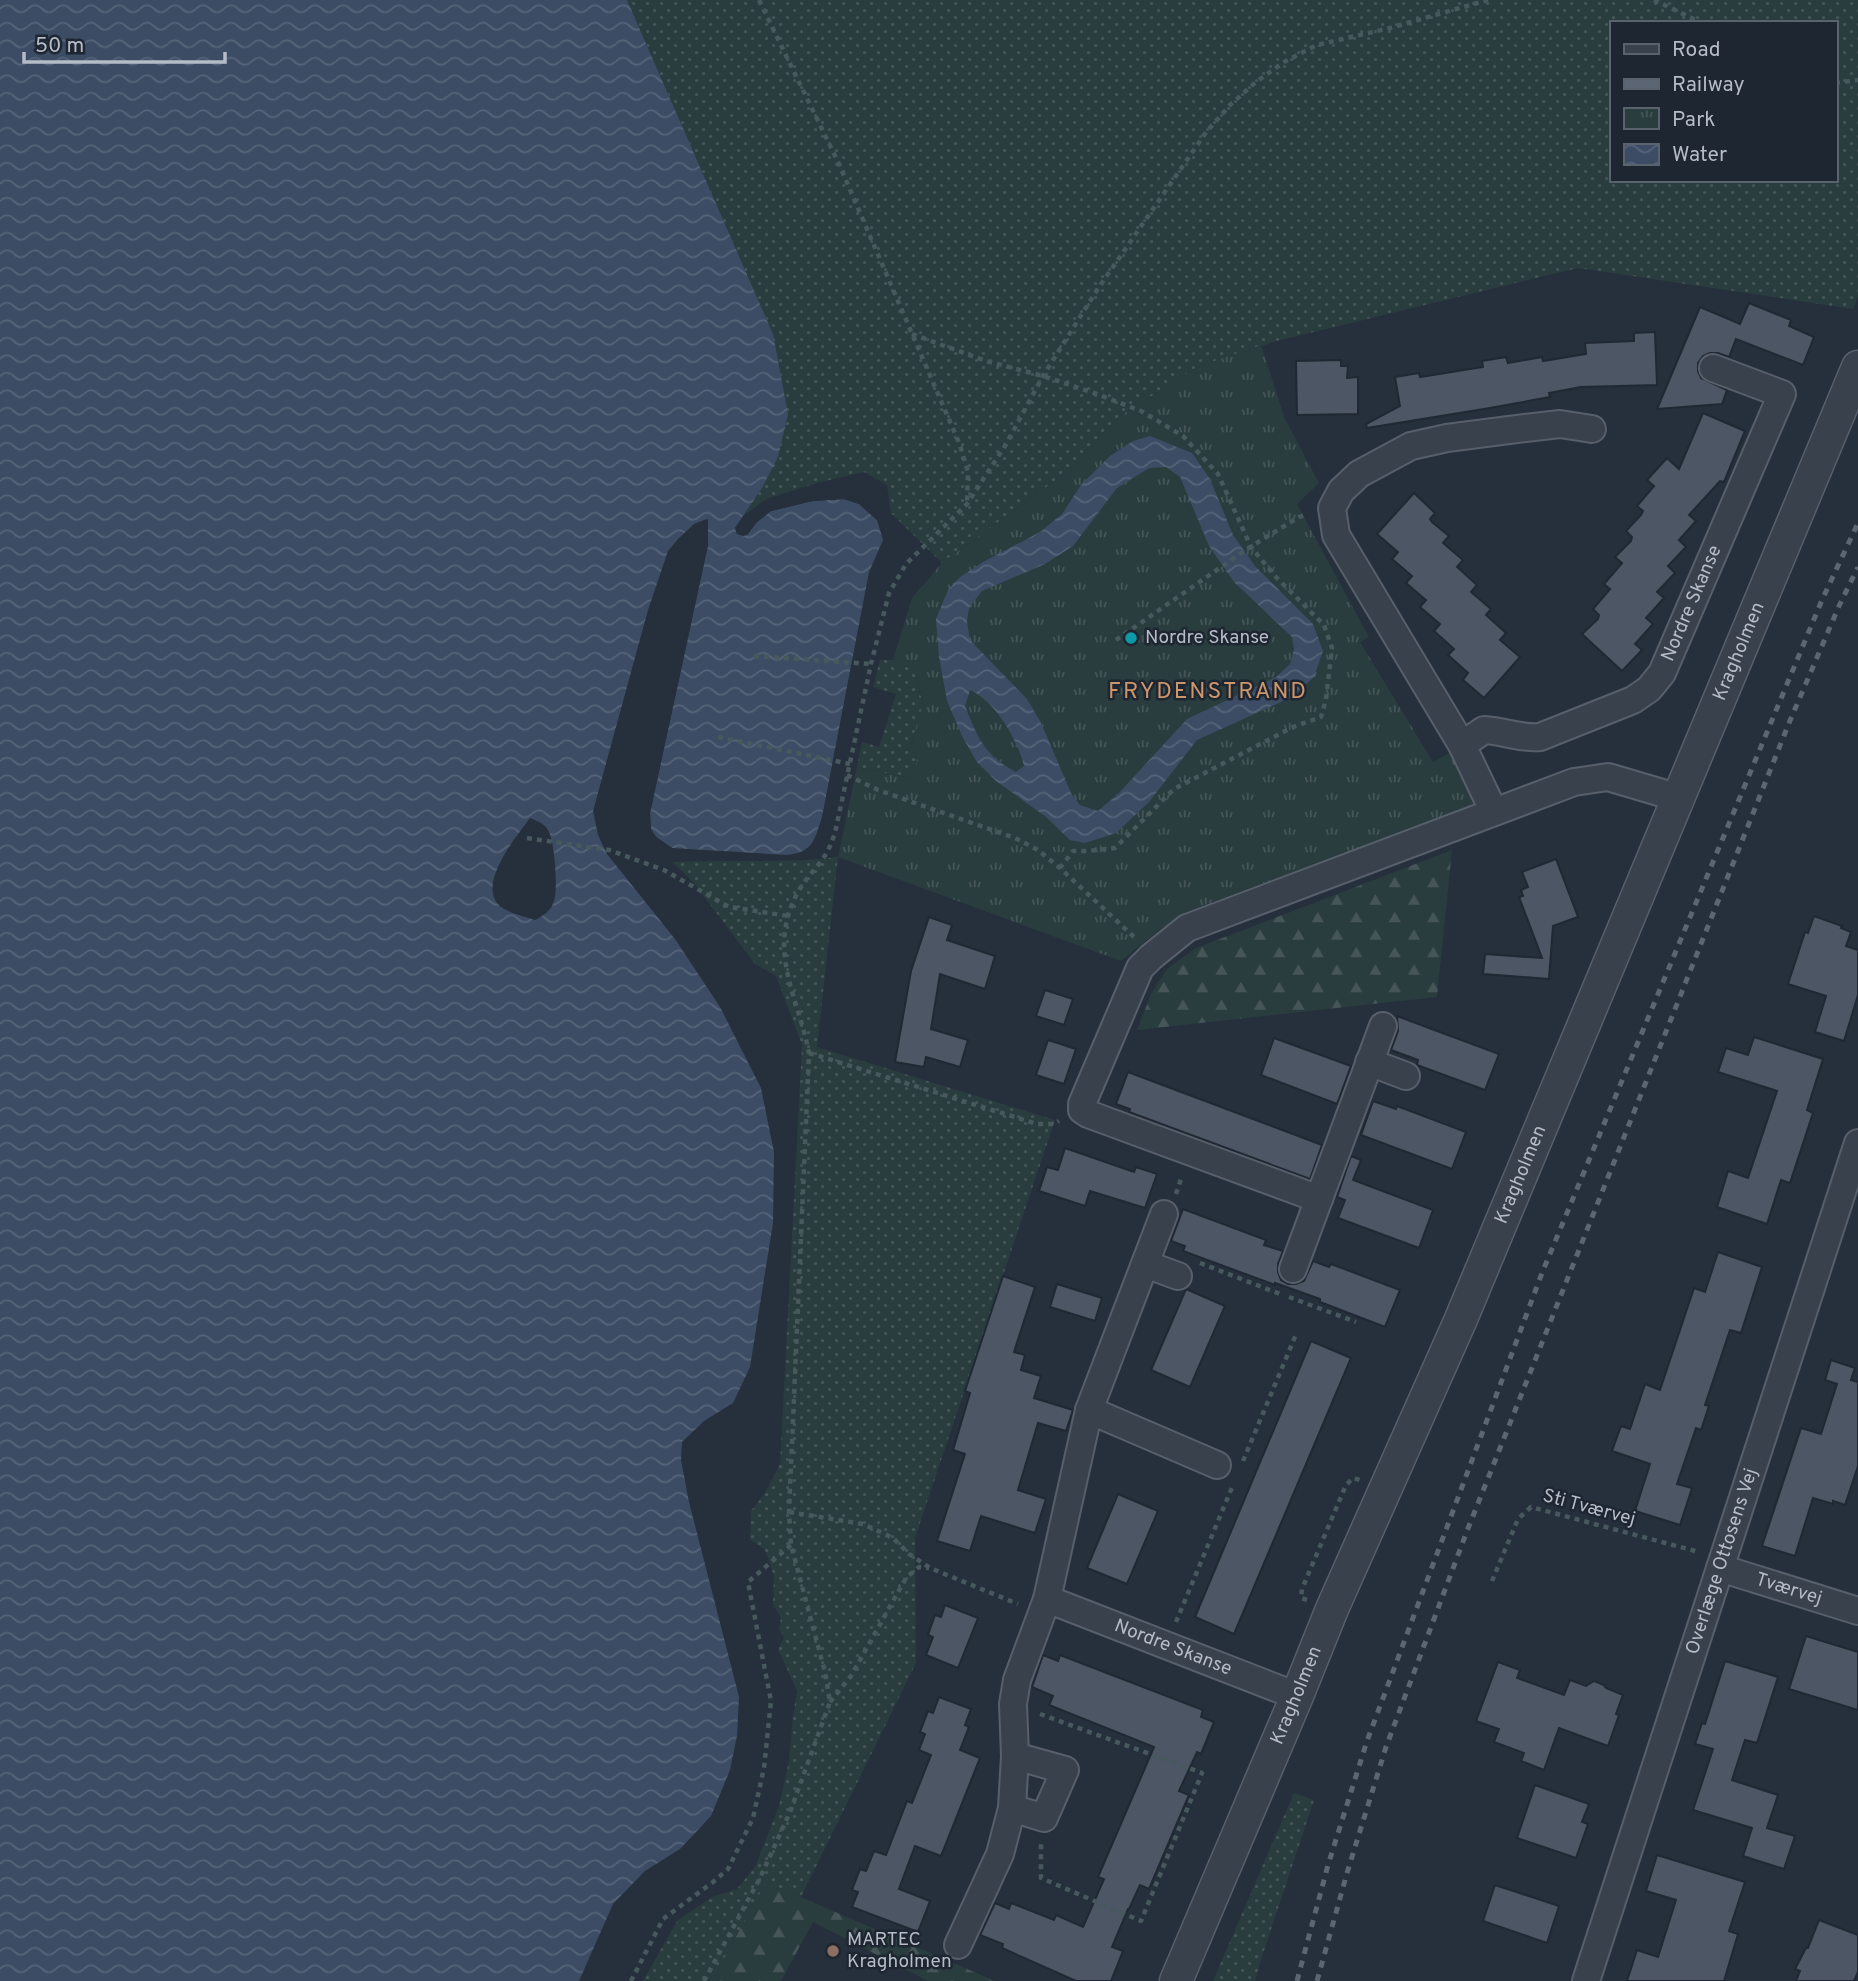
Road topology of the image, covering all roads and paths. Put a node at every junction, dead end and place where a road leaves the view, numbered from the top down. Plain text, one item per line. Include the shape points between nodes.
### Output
1 (759, 0) edge
2 (1488, 0) edge
3 (1654, 0) edge
4 (1699, 21) edge
5 (1858, 80) edge
6 (1837, 83) edge
7 (912, 334) junction
8 (1858, 367) edge
9 (1713, 369) dead end
10 (1043, 376) junction
11 (1592, 429) dead end
12 (967, 504) junction
13 (1332, 508) junction
14 (1249, 548) junction
15 (1116, 640) dead end
16 (754, 656) dead end
17 (871, 664) junction
18 (718, 737) dead end
19 (1462, 745) junction
20 (850, 764) junction
21 (847, 775) junction
22 (1679, 798) junction
23 (1494, 812) junction
24 (527, 838) dead end
25 (1060, 868) junction
26 (788, 916) junction
27 (1150, 957) junction
28 (1383, 1026) dead end
29 (809, 1053) junction
30 (1369, 1062) junction
31 (1406, 1076) dead end
32 (1082, 1110) junction
33 (1858, 1143) edge
34 (1191, 1152) junction
35 (1319, 1199) junction
36 (1164, 1214) joint
37 (1145, 1264) junction
38 (1293, 1269) dead end
39 (1178, 1276) dead end
40 (1089, 1410) junction
41 (1217, 1465) dead end
42 (1362, 1481) dead end
43 (789, 1512) junction
44 (791, 1545) junction
45 (1721, 1563) junction
46 (930, 1568) junction
47 (1492, 1581) dead end
48 (1302, 1589) dead end
49 (1047, 1599) junction
50 (1858, 1611) edge
51 (1297, 1696) junction
52 (830, 1702) junction
53 (1013, 1704) junction
54 (1015, 1756) junction
55 (1012, 1808) junction
56 (1044, 1818) junction
57 (958, 1945) dead end
58 (631, 1981) edge
59 (704, 1981) edge
60 (1176, 1981) edge
61 (1586, 1981) edge

1 - 7 path via 839,164
2 - 10 path via 1317,46 1256,82 1207,131
3 - 4 path
5 - 6 path
7 - 10 path
7 - 12 path via 960,445 968,472
8 - 22 street, Kragholmen
9 - 19 street, Nordre Skanse via 1782,394 1662,673 1633,700 1540,737 1484,730
10 - 12 path
10 - 14 path via 1140,411 1183,436 1218,474
11 - 13 street via 1560,424 1411,446 1359,474 1341,491
12 - 17 path via 906,564 889,593
13 - 14 path via 1299,517
13 - 19 street via 1336,535
14 - 15 path
14 - 25 path via 1324,625 1332,648 1321,717 1174,789 1115,848 1073,851
16 - 17 path
17 - 20 path
18 - 20 path
19 - 23 street
20 - 21 path
21 - 25 path via 1015,838
21 - 26 path via 835,833 798,891
22 - 23 street via 1608,777 1574,782
22 - 51 street, Kragholmen
23 - 27 street via 1187,928
24 - 26 path via 609,850 664,870 729,907
25 - 27 path
26 - 29 path via 783,944 786,972
27 - 32 street via 1140,968
28 - 30 street
29 - 32 path via 1037,1124 1054,1124
29 - 43 path
30 - 31 street
30 - 35 street
32 - 34 street
33 - 45 street, Overlæge Ottosens Vej
34 - 35 street
34 - 36 path via 1170,1211
35 - 38 street
36 - 37 street
37 - 39 street
37 - 40 street
40 - 41 street
40 - 49 street
42 - 48 path via 1353,1478 1346,1485
43 - 44 path
43 - 46 path via 863,1524 893,1538
44 - 52 path
44 - 58 path via 748,1582 771,1700 753,1818 727,1869 663,1919
45 - 47 path, Sti Tværvej via 1531,1507 1518,1519
45 - 50 street, Tværvej
45 - 61 street, Overlæge Ottosens Vej
46 - 49 path via 1029,1608
46 - 52 path via 919,1567 906,1578 851,1676
49 - 51 street, Nordre Skanse
49 - 53 street via 1017,1680
51 - 60 street, Kragholmen
52 - 59 path via 790,1812
53 - 54 street
53 - 56 path via 1202,1773 1140,1921 1041,1878
54 - 55 street
54 - 56 street via 1065,1770
55 - 56 street
55 - 57 street via 1000,1854

